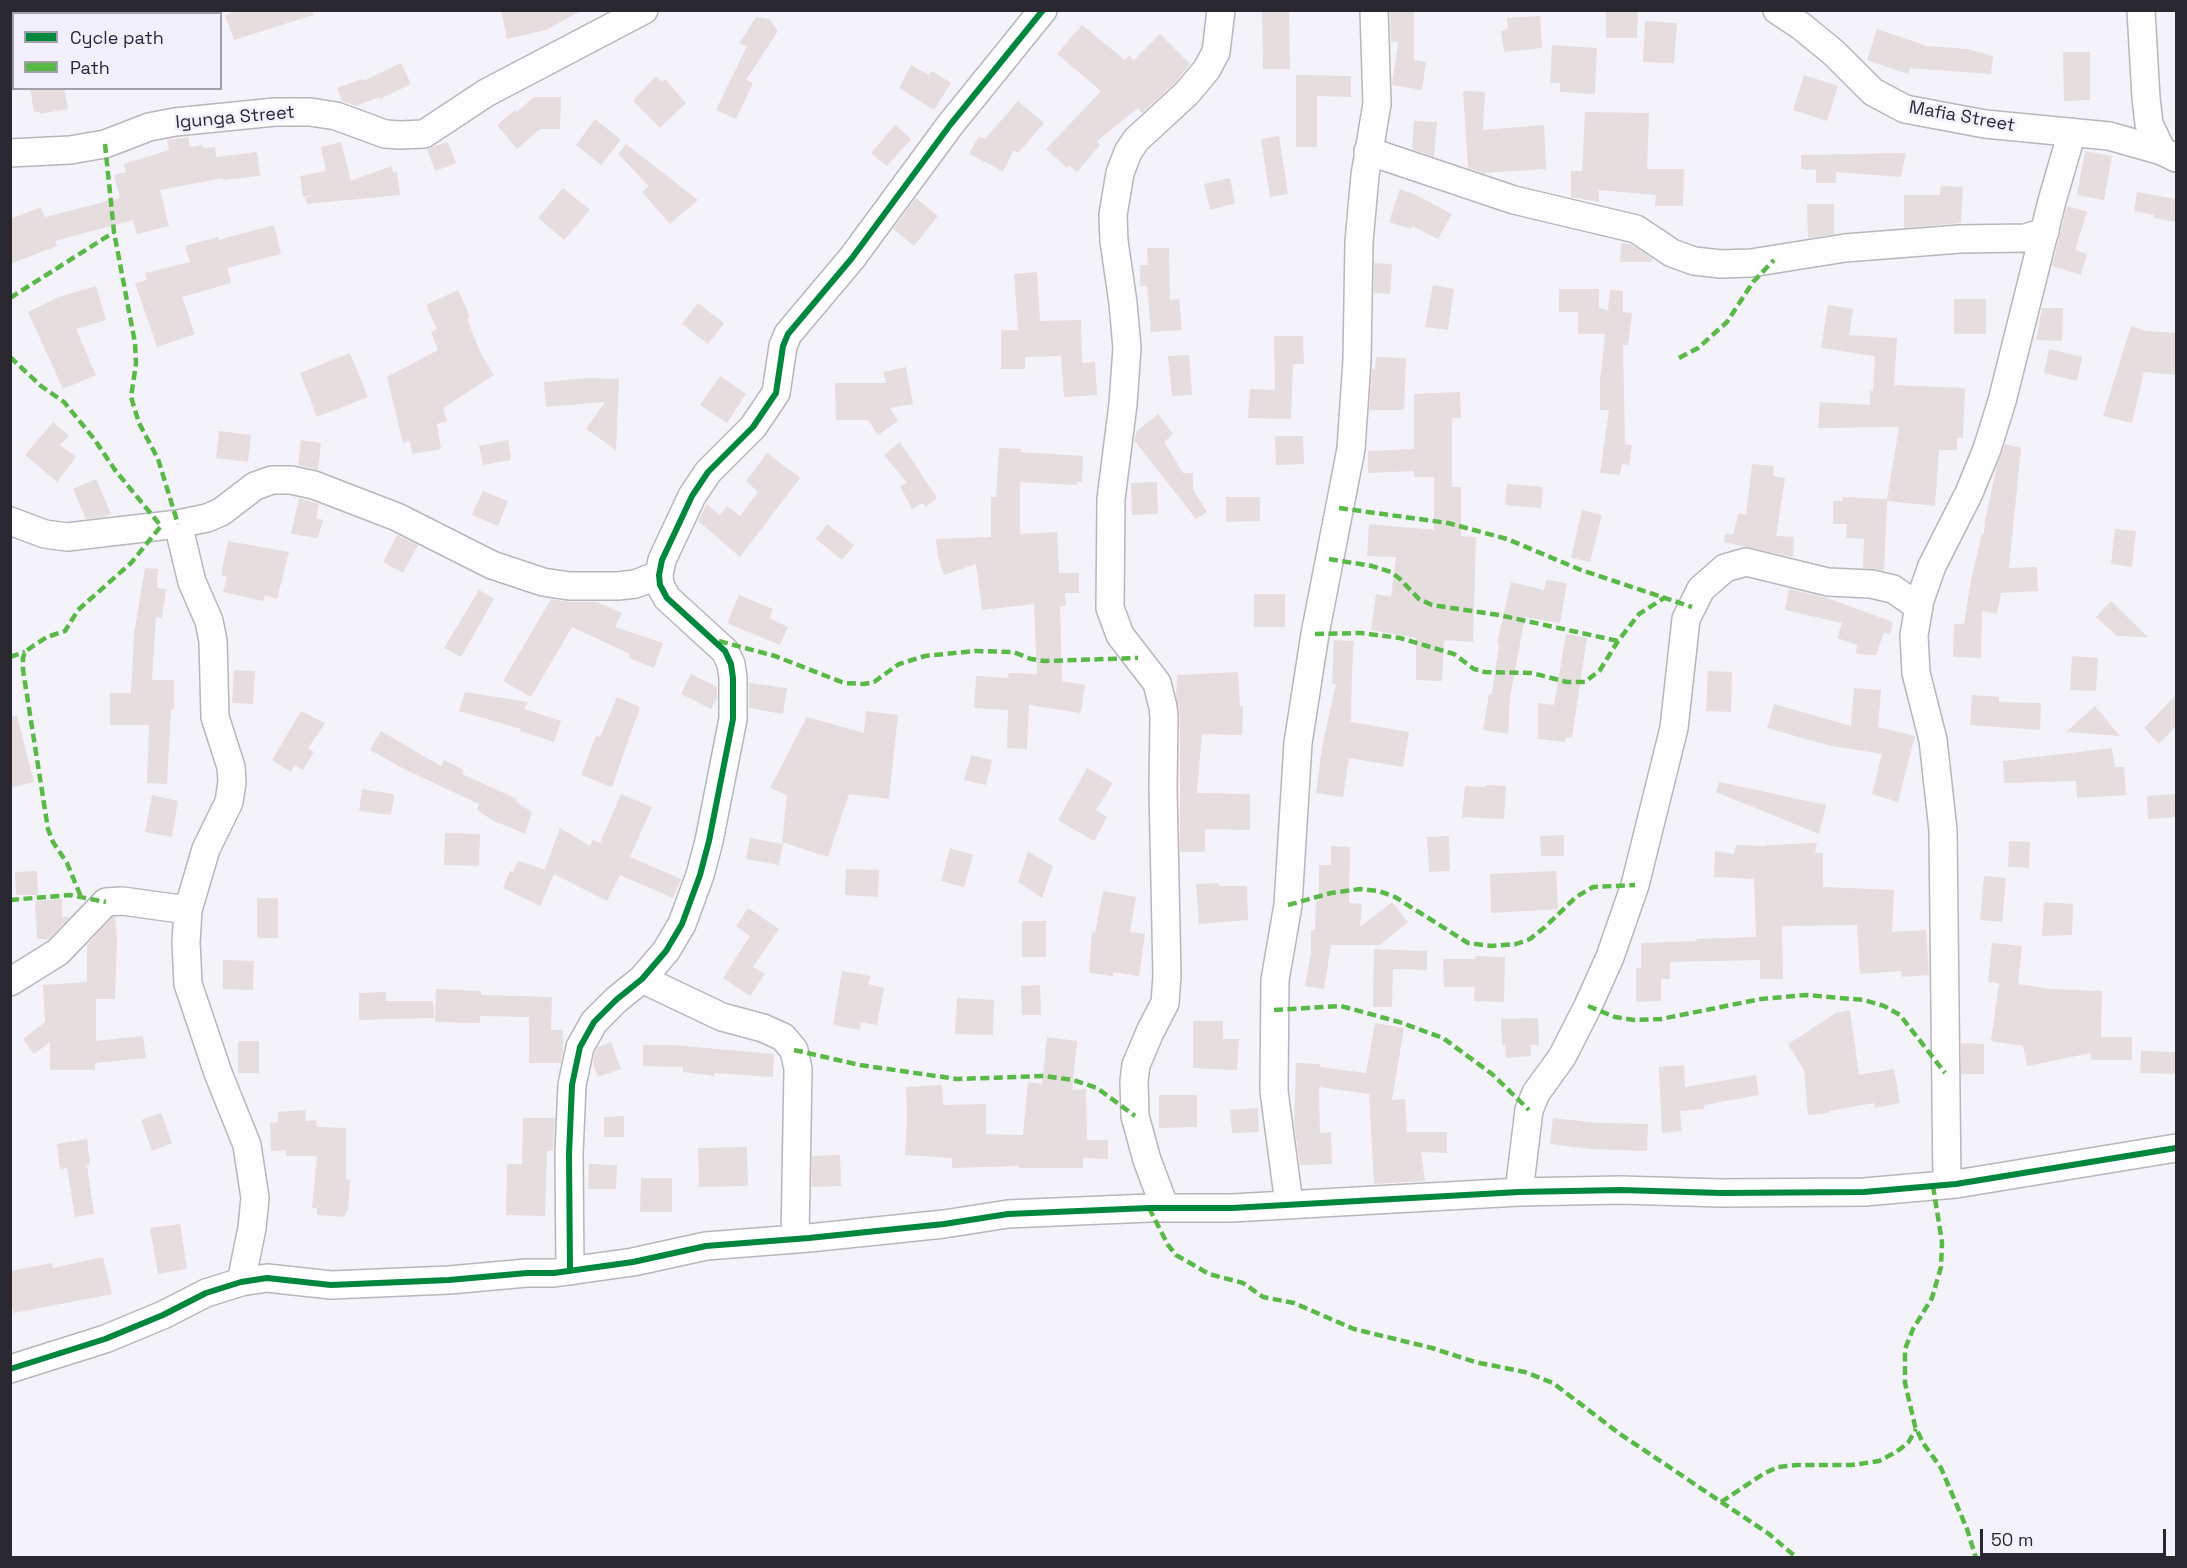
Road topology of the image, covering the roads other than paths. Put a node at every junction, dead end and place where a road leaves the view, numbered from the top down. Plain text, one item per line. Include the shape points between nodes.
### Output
1 (644, 10) edge
2 (1043, 10) edge
3 (1221, 10) edge
4 (1374, 10) edge
5 (1777, 10) edge
6 (2141, 10) edge
7 (2072, 132) junction
8 (1368, 151) junction
9 (10, 153) edge
10 (2169, 154) edge
11 (2044, 232) junction
12 (10, 521) edge
13 (178, 524) junction
14 (658, 575) junction
15 (1919, 607) junction
16 (188, 910) junction
17 (642, 979) junction
18 (10, 982) edge
19 (2176, 1149) edge
20 (1947, 1185) junction
21 (1520, 1192) junction
22 (1289, 1204) junction
23 (1165, 1208) junction
24 (795, 1239) junction
25 (570, 1271) junction
26 (241, 1282) junction
27 (10, 1369) edge

1 - 9 street, Igunga Street via 494,88 424,134 385,134 336,116 275,112 175,122 149,127 105,144 70,150
2 - 14 street via 950,125 852,258 788,334 776,393 753,427 726,452 692,496
3 - 23 street via 1216,52 1207,69 1128,152 1120,172 1113,215 1126,348 1111,499 1110,608 1120,635 1156,683 1164,707 1165,1003 1136,1065 1134,1081 1135,1116
4 - 8 street via 1377,104
5 - 7 street, Mafia Street via 1802,26 1873,92 1905,109 1985,124
6 - 10 street via 2149,124
7 - 10 street, Mafia Street via 2109,136
7 - 11 street
8 - 11 street via 1514,200 1636,230 1672,253 1694,261 1751,263 1845,248 2025,238
8 - 22 street via 1359,242 1351,449 1298,742 1288,905 1275,980 1274,1091
11 - 15 street via 1987,449 1932,566
12 - 13 street via 66,537
13 - 14 street via 221,512 255,486 272,480 291,480 397,517 492,565 543,582 618,586
13 - 16 street via 192,582 213,641 215,717 232,782 230,802 206,849
14 - 17 street via 667,598 725,651 731,664 734,698 729,749 700,875 666,951
15 - 20 street via 1914,635 1916,673 1933,740 1943,830
15 - 21 street via 1893,589 1828,582 1746,562 1725,568 1701,589 1686,619 1674,728 1635,885 1588,1006 1529,1110
16 - 18 street via 106,902 58,952
16 - 26 street via 188,984 247,1145 255,1198
17 - 24 street via 722,1017 783,1037 794,1050 798,1069
17 - 25 street via 594,1022 580,1047 572,1085 569,1143
19 - 20 street
20 - 21 street via 1864,1192
21 - 22 street
22 - 23 street
23 - 24 street via 1008,1214
24 - 25 street via 706,1246
25 - 26 street via 331,1285 267,1278
26 - 27 street via 105,1339

